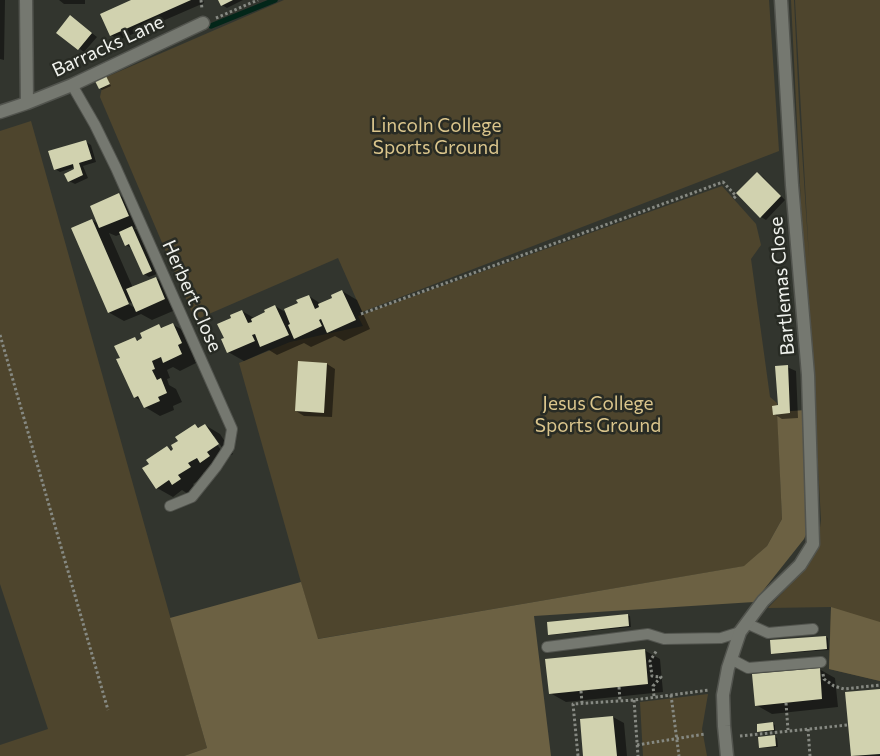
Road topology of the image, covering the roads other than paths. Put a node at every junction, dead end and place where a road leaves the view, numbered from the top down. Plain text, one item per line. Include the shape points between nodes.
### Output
1 (26, 0) edge
2 (781, 0) edge
3 (203, 23) road end
4 (72, 85) junction
5 (27, 103) junction
6 (0, 112) edge
7 (170, 506) dead end
8 (743, 628) junction
9 (813, 629) dead end
10 (547, 647) dead end
11 (732, 659) junction
12 (821, 662) road end
13 (728, 756) edge

1 - 5 street
2 - 8 street, Bartlemas Close via 808,395 813,544 800,565 763,601
3 - 4 street, Barracks Lane
4 - 5 street, Barracks Lane
4 - 7 lane, Herbert Close via 116,168 232,430 229,447 192,497
5 - 6 street, Barracks Lane
8 - 9 lane via 768,633
8 - 10 lane via 721,638 664,639 648,634
8 - 11 street
11 - 12 lane via 748,668
11 - 13 street via 723,695

